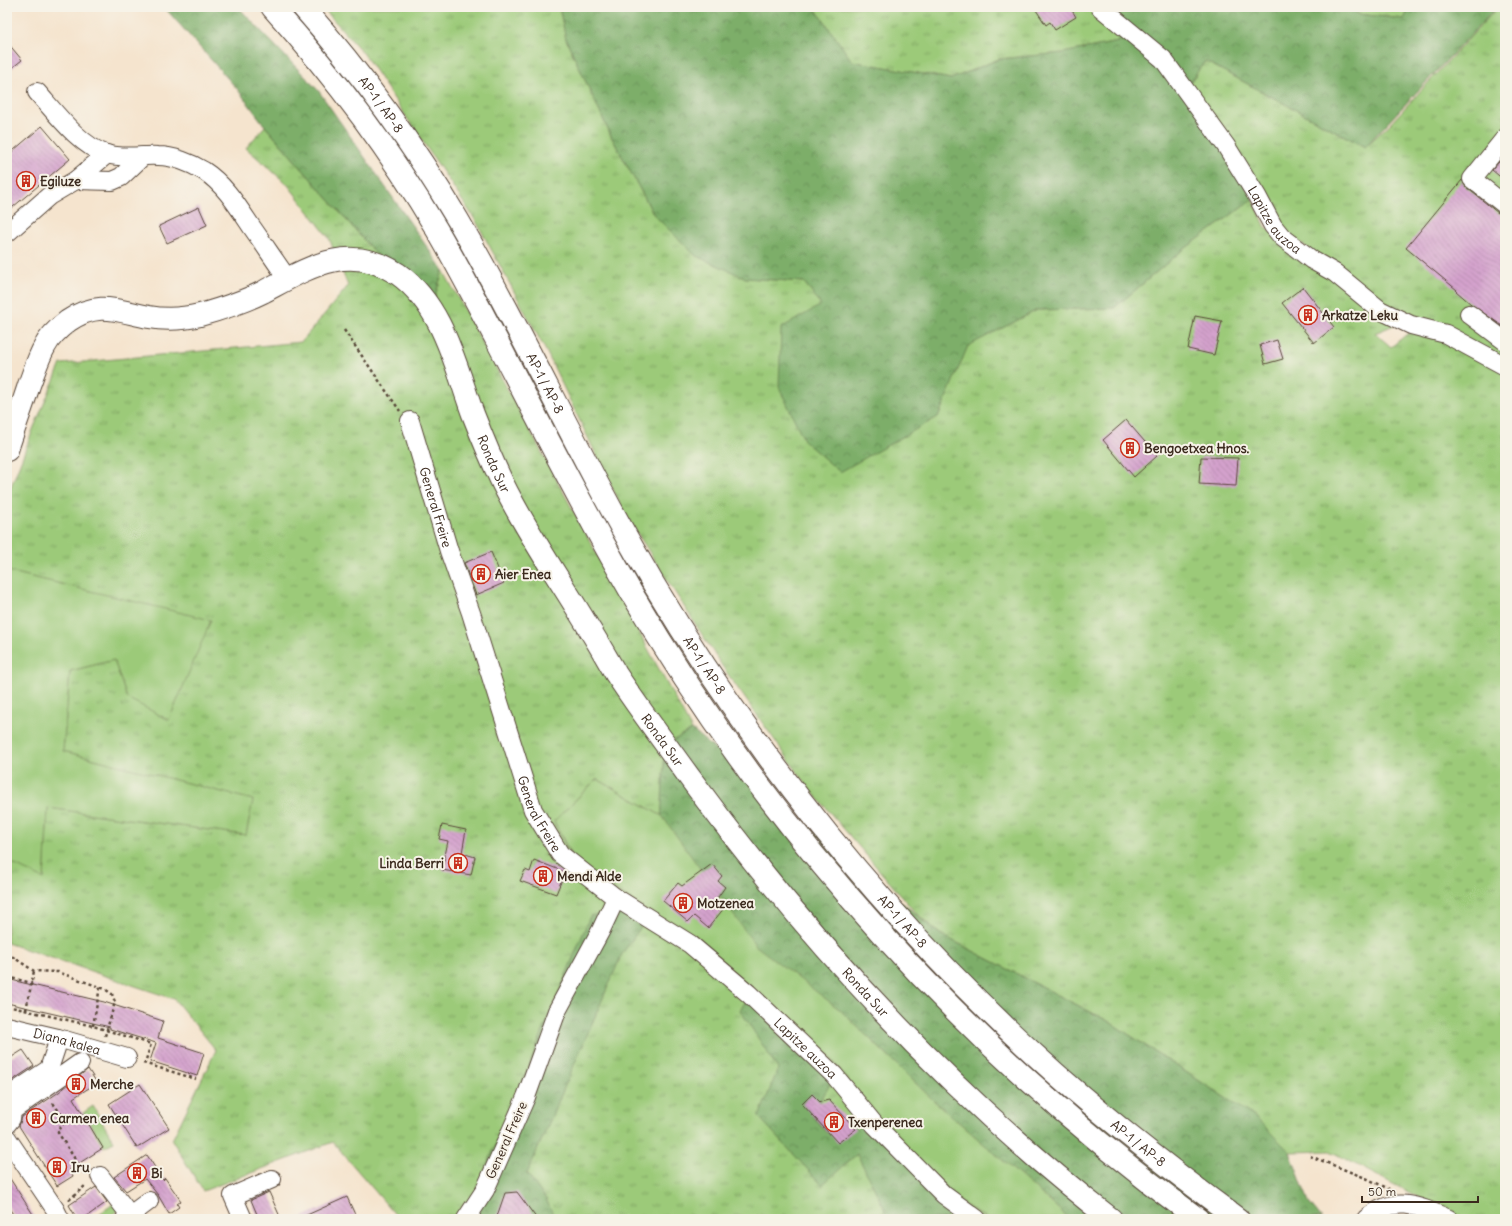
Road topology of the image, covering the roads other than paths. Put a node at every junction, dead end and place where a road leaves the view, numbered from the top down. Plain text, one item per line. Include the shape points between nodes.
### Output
1 (272, 7) edge
2 (303, 7) edge
3 (1100, 7) edge
4 (37, 92) dead end
5 (1505, 138) edge
6 (106, 154) junction
7 (143, 156) junction
8 (76, 180) junction
9 (1505, 205) edge
10 (7, 233) edge
11 (287, 278) junction
12 (1469, 314) dead end
13 (1505, 341) edge
14 (1505, 366) edge
15 (410, 420) road end
16 (7, 450) edge
17 (616, 898) junction
18 (7, 1026) edge
19 (58, 1038) junction
20 (128, 1058) road end
21 (80, 1063) dead end
22 (7, 1097) edge
23 (7, 1124) edge
24 (7, 1138) edge
25 (95, 1179) road end
26 (272, 1179) dead end
27 (149, 1201) dead end
28 (58, 1214) edge
29 (128, 1217) edge
30 (243, 1219) edge
31 (466, 1219) edge
32 (977, 1219) edge
33 (1111, 1219) edge
34 (1198, 1219) edge
35 (1238, 1219) edge
36 (1366, 1219) edge
37 (1449, 1219) edge

1 - 34 main road, AP-1 / AP-8 via 353,105 411,188 460,271 599,535 633,594 706,709 786,820 874,925 968,1024 1069,1116
2 - 35 main road, AP-1 / AP-8 via 371,90 430,176 491,279 587,463 653,582 725,696 804,805 891,909 984,1007 1124,1132
3 - 14 street, Lapitze auzoa via 1163,59 1226,146 1282,237 1312,260 1335,272 1380,310 1410,325 1446,334
4 - 6 street via 82,140
5 - 9 street via 1472,179
6 - 7 street
6 - 8 street
7 - 8 street via 121,177 112,181
7 - 11 street via 174,158 202,170 215,179 235,201
8 - 10 street via 49,196
11 - 16 main road, Ronda Sur via 242,301 194,316 165,319 111,308 88,311 67,322 50,337 42,352
11 - 33 main road, Ronda Sur via 328,261 357,259 391,270 418,292 441,326 488,450 522,519 616,673 726,827 817,939 884,1012 987,1113
12 - 13 street
15 - 17 street, General Freire via 449,551 533,810 560,854
17 - 31 street, General Freire via 557,1010 526,1097 485,1190
17 - 32 street, Lapitze auzoa via 690,944 748,993 834,1075 875,1125 944,1195
18 - 19 street, Diana kalea
19 - 20 street, Diana kalea
19 - 22 street via 49,1069
21 - 23 street via 12,1111
24 - 28 street
25 - 29 street
26 - 30 street via 233,1196
27 - 29 street
36 - 37 street via 1375,1211 1407,1204 1419,1206

